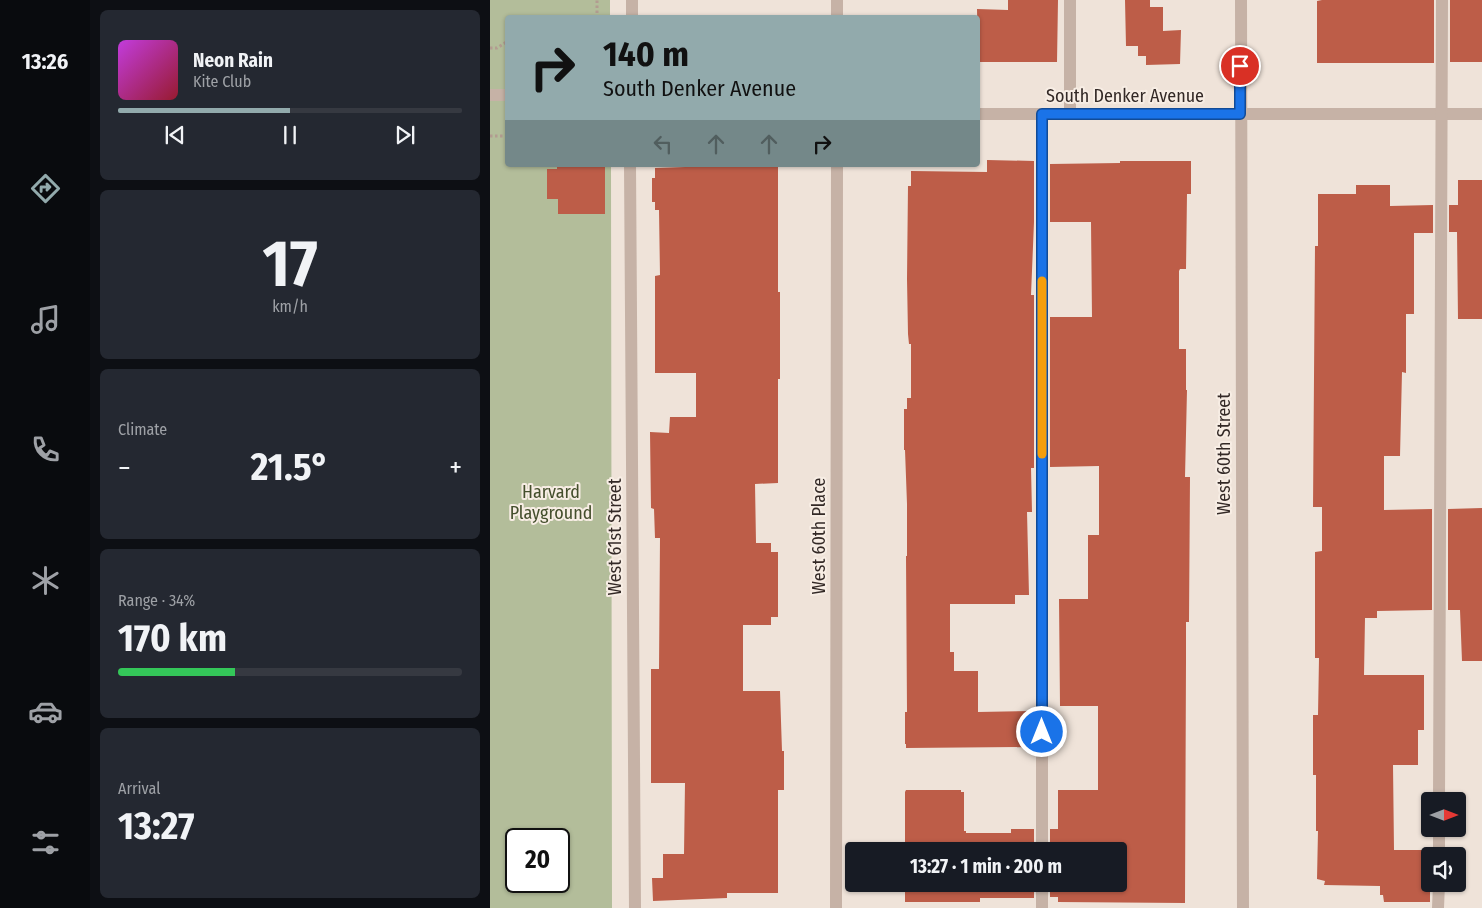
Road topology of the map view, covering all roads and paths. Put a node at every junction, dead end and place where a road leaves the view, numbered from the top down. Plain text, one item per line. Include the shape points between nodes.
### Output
1 (597, 0) edge
2 (632, 0) edge
3 (837, 0) edge
4 (1070, 0) edge
5 (1241, 0) edge
6 (1442, 0) edge
7 (597, 15) edge
8 (632, 15) edge
9 (837, 15) edge
10 (505, 43) edge
11 (490, 48) edge
12 (490, 95) edge
13 (505, 95) edge
14 (980, 114) edge
15 (1042, 114) junction
16 (1070, 114) junction
17 (1240, 114) junction
18 (1442, 114) junction
19 (1482, 114) edge
20 (490, 136) edge
21 (505, 136) edge
22 (630, 167) edge
23 (837, 167) edge
24 (1439, 792) edge
25 (1042, 842) edge
26 (1042, 892) edge
27 (1438, 892) edge
28 (635, 908) edge
29 (836, 908) edge
30 (1042, 908) edge
31 (1243, 908) edge
32 (1438, 908) edge

1 - 7 path
2 - 8 street
3 - 9 street
4 - 16 street
5 - 17 street, West 60th Street
6 - 18 street
10 - 11 path
12 - 13 street
14 - 15 street, South Denker Avenue
15 - 16 street, South Denker Avenue
15 - 25 street
16 - 17 street, South Denker Avenue
17 - 18 street, South Denker Avenue
17 - 31 street, West 60th Street
18 - 19 street, South Denker Avenue
18 - 24 street
20 - 21 path
22 - 28 street, West 61st Street
23 - 29 street, West 60th Place
26 - 30 street
27 - 32 street

